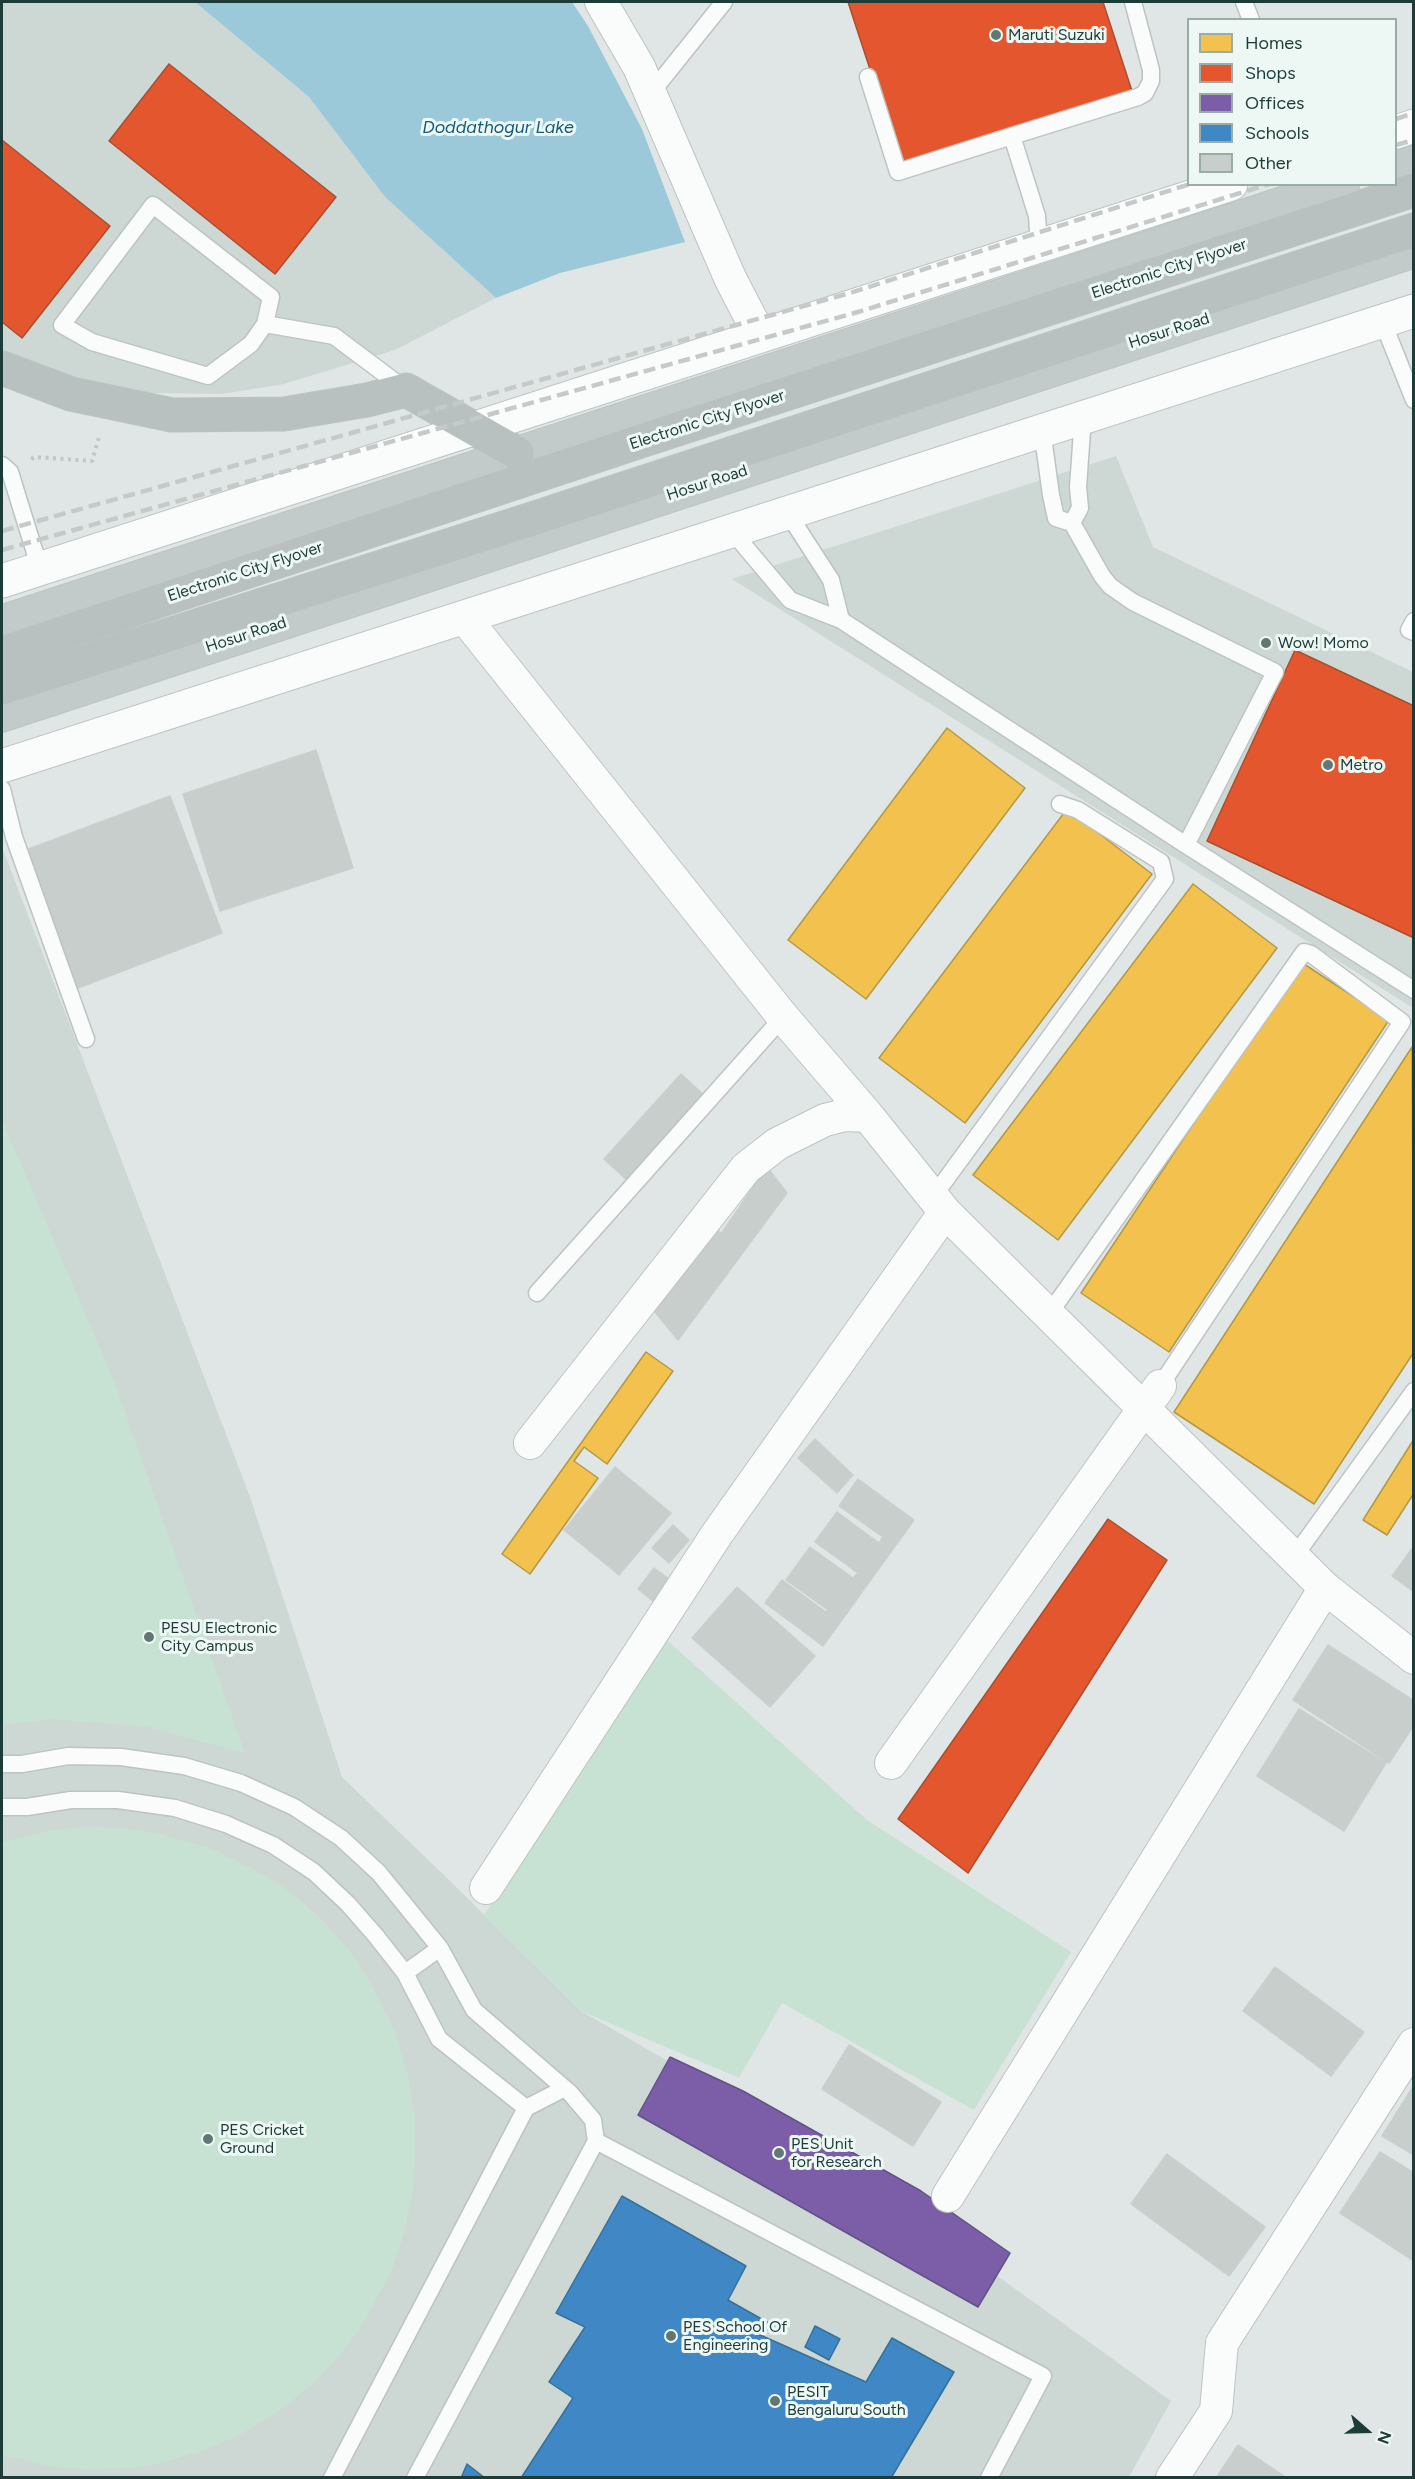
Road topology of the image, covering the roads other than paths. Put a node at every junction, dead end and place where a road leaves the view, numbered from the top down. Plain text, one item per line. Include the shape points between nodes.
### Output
1 (600, 2) edge
2 (724, 2) edge
3 (1133, 2) edge
4 (1244, 2) edge
5 (1250, 18) edge
6 (868, 77) dead end
7 (651, 93) junction
8 (1413, 126) edge
9 (1397, 131) edge
10 (1012, 136) junction
11 (1413, 162) edge
12 (1397, 167) edge
13 (1225, 186) edge
14 (1337, 186) edge
15 (1413, 190) edge
16 (1413, 230) edge
17 (1039, 246) junction
18 (1413, 251) edge
19 (1413, 310) edge
20 (1382, 320) junction
21 (265, 324) junction
22 (760, 336) junction
23 (2, 368) edge
24 (406, 390) junction
25 (1413, 400) edge
26 (1083, 417) junction
27 (474, 428) junction
28 (1042, 430) junction
29 (517, 453) junction
30 (6, 469) edge
31 (787, 512) junction
32 (1072, 522) junction
33 (731, 530) junction
34 (40, 569) junction
35 (2, 581) edge
36 (464, 616) junction
37 (841, 620) junction
38 (2, 621) edge
39 (1413, 621) edge
40 (1413, 632) edge
41 (2, 653) edge
42 (2, 688) edge
43 (2, 715) edge
44 (2, 766) edge
45 (2, 789) edge
46 (1060, 804) dead end
47 (1186, 845) junction
48 (1413, 990) edge
49 (783, 1017) junction
50 (86, 1039) dead end
51 (868, 1116) junction
52 (939, 1204) junction
53 (537, 1293) dead end
54 (1049, 1314) junction
55 (1413, 1391) edge
56 (1153, 1398) junction
57 (530, 1443) dead end
58 (1294, 1557) junction
59 (1325, 1588) junction
60 (1413, 1658) edge
61 (891, 1763) dead end
62 (2, 1764) edge
63 (2, 1807) edge
64 (486, 1888) dead end
65 (440, 1948) junction
66 (405, 1973) junction
67 (1413, 2044) edge
68 (563, 2089) junction
69 (526, 2108) junction
70 (596, 2140) junction
71 (948, 2196) dead end
72 (332, 2478) edge
73 (415, 2478) edge
74 (989, 2478) edge
75 (1172, 2478) edge

1 - 7 street
2 - 7 lane
3 - 10 lane via 1151,70 1145,93
4 - 5 lane
6 - 10 lane via 898,171
7 - 22 street via 730,278
8 - 9 street
10 - 17 lane via 1037,216
11 - 12 highway
13 - 17 street
14 - 29 highway
15 - 41 highway, Electronic City Flyover
16 - 42 highway
17 - 22 street
18 - 43 highway, Hosur Road
19 - 20 street
20 - 25 lane
20 - 26 street
21 - 21 lane via 271,297 153,205 62,325 92,342 208,376 251,344
21 - 24 lane via 334,336
22 - 27 street
23 - 24 highway via 71,394 172,415 284,414
24 - 27 highway
26 - 28 street
26 - 32 lane via 1080,508
27 - 29 highway
27 - 34 street
28 - 31 street
28 - 32 lane via 1056,518
29 - 38 highway
30 - 34 lane
31 - 33 street
31 - 37 lane via 831,580
32 - 47 lane via 1102,576 1121,596 1275,672
33 - 36 street
33 - 37 lane via 790,600
34 - 35 street
36 - 44 street
36 - 49 street
37 - 47 lane
39 - 40 lane via 1409,630
45 - 50 lane via 14,837
46 - 52 lane via 1078,810 1161,862 1165,879
47 - 48 lane
49 - 51 street
49 - 53 lane
51 - 52 street
51 - 57 street via 845,1115 825,1120 777,1144 746,1168
52 - 54 street
52 - 64 street
54 - 56 street
54 - 56 lane via 1304,952 1402,1022
55 - 58 lane
56 - 58 street
56 - 61 street
58 - 59 street
59 - 60 street
59 - 71 street
62 - 65 lane via 68,1756 121,1757 184,1766 241,1783 294,1807 341,1838 379,1874
63 - 66 lane via 118,1800 175,1808 226,1824 273,1845 314,1872 348,1904
65 - 66 lane
65 - 68 lane via 474,2010
66 - 69 lane via 439,2039
67 - 75 street via 1222,2343 1216,2411
68 - 69 lane
68 - 70 lane via 593,2120
69 - 72 lane
70 - 73 lane
70 - 74 lane via 1043,2376

